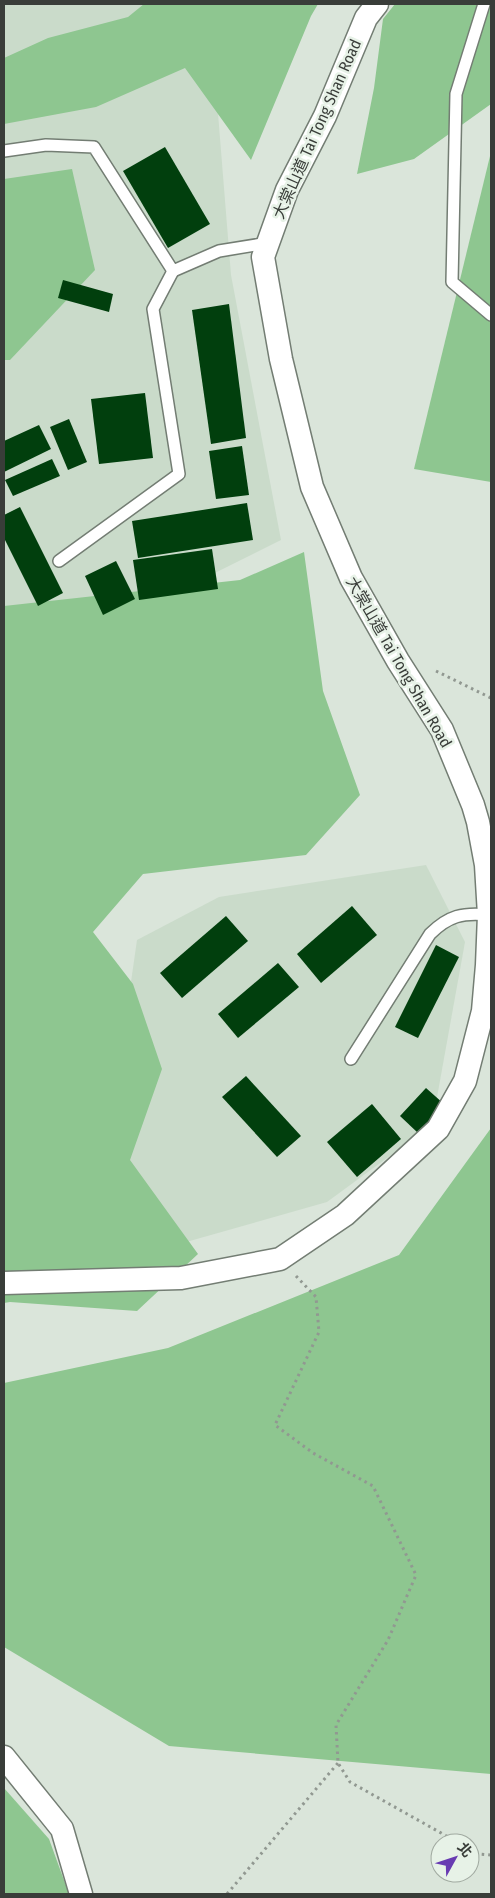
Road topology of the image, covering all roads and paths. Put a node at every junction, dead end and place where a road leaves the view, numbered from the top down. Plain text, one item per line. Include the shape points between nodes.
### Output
1 (378, 4) edge
2 (484, 4) edge
3 (4, 151) edge
4 (268, 243) junction
5 (173, 271) junction
6 (491, 315) edge
7 (58, 561) dead end
8 (428, 668) dead end
9 (491, 698) edge
10 (488, 861) edge
11 (488, 914) junction
12 (351, 1059) dead end
13 (280, 1259) junction
14 (4, 1283) edge
15 (4, 1757) edge
16 (338, 1762) junction
17 (441, 1833) edge
18 (81, 1894) edge
19 (228, 1894) edge

1 - 4 street, 大棠山道 Tai Tong Shan Road via 366,18 325,116 287,190
2 - 6 lane via 456,94 452,282
3 - 5 lane via 46,145 94,147
4 - 5 lane via 219,251
4 - 10 street, 大棠山道 Tai Tong Shan Road via 263,256 281,359 312,487 351,578 442,730 473,805
5 - 7 lane via 153,309 179,474
8 - 9 path
10 - 11 street, 大棠山道 Tai Tong Shan Road
11 - 12 lane via 454,917 441,923 430,934
11 - 13 street, 大棠山道 Tai Tong Shan Road via 483,1011 465,1081 438,1129 345,1215
13 - 14 street, 大棠山道 Tai Tong Shan Road via 181,1278
13 - 16 path via 316,1297 319,1332 275,1425 313,1453 373,1486 416,1576 388,1640 336,1725
15 - 18 street via 62,1830
16 - 17 path via 350,1782
16 - 19 path

